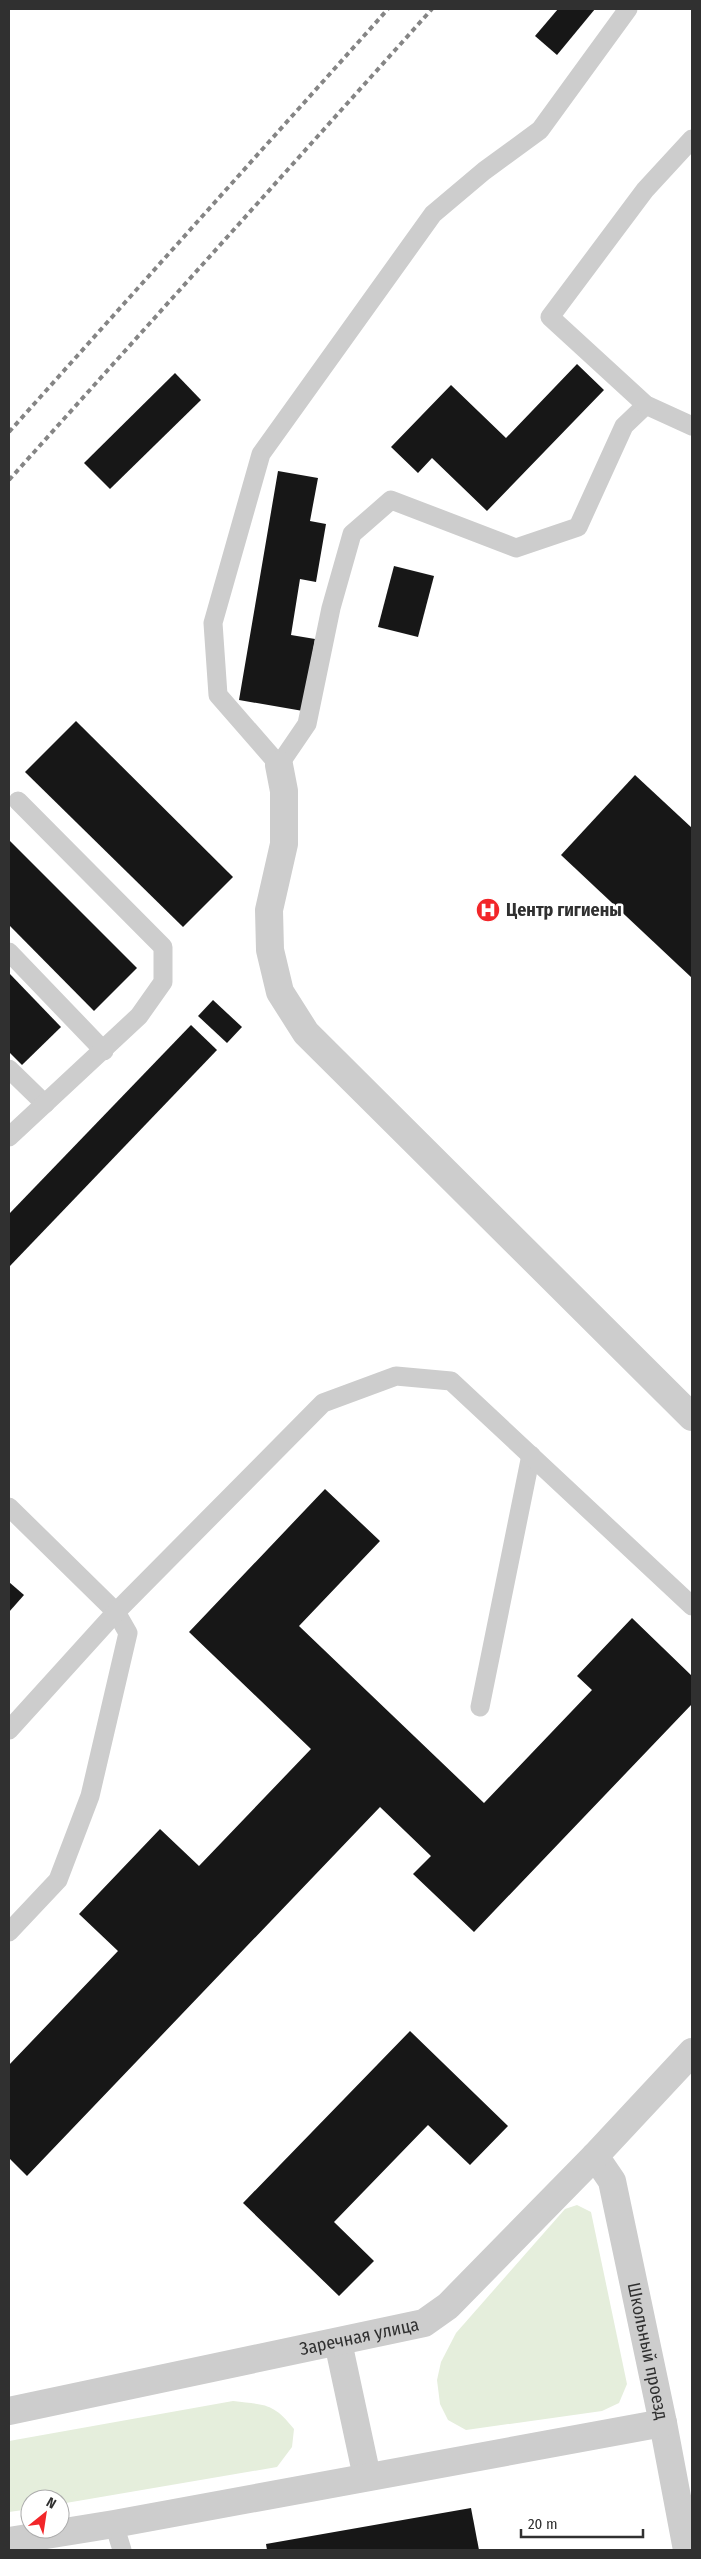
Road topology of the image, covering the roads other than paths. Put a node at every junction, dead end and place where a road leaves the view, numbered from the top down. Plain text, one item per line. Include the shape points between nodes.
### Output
1 (628, 9) edge
2 (692, 139) edge
3 (646, 406) junction
4 (692, 426) edge
5 (279, 765) junction
6 (18, 801) dead end
7 (9, 952) edge
8 (104, 1051) junction
9 (9, 1069) edge
10 (45, 1104) junction
11 (9, 1137) edge
12 (692, 1417) edge
13 (531, 1455) junction
14 (9, 1507) edge
15 (692, 1606) edge
16 (116, 1612) junction
17 (480, 1707) dead end
18 (9, 1730) edge
19 (9, 1932) edge
20 (692, 2052) edge
21 (595, 2156) junction
22 (338, 2342) junction
23 (9, 2410) edge
24 (663, 2423) junction
25 (367, 2477) junction
26 (114, 2524) junction
27 (9, 2540) edge
28 (122, 2550) edge
29 (687, 2550) edge

1 - 5 lane via 540,130 433,214 261,454 213,623 218,694
2 - 3 lane via 645,190 550,317
3 - 4 lane
3 - 5 lane via 624,426 578,527 516,548 391,500 352,534 331,608 307,724
5 - 12 street via 284,791 284,844 269,910 270,950 280,992 306,1033
6 - 8 lane via 163,947 163,982 139,1016
7 - 8 lane
8 - 10 lane
9 - 10 lane
10 - 11 lane
13 - 15 lane
13 - 16 lane via 451,1381 396,1376 323,1403
13 - 17 lane
14 - 16 lane
16 - 18 lane
16 - 19 lane via 128,1634 90,1796 58,1880
20 - 21 street, Заречная улица
21 - 22 street, Заречная улица via 448,2306 432,2318 424,2323
21 - 24 street, Школьный проезд via 612,2181
22 - 23 street, Заречная улица
22 - 25 street
24 - 25 street
24 - 29 street, Школьный проезд
25 - 26 street
26 - 27 street
26 - 28 lane

